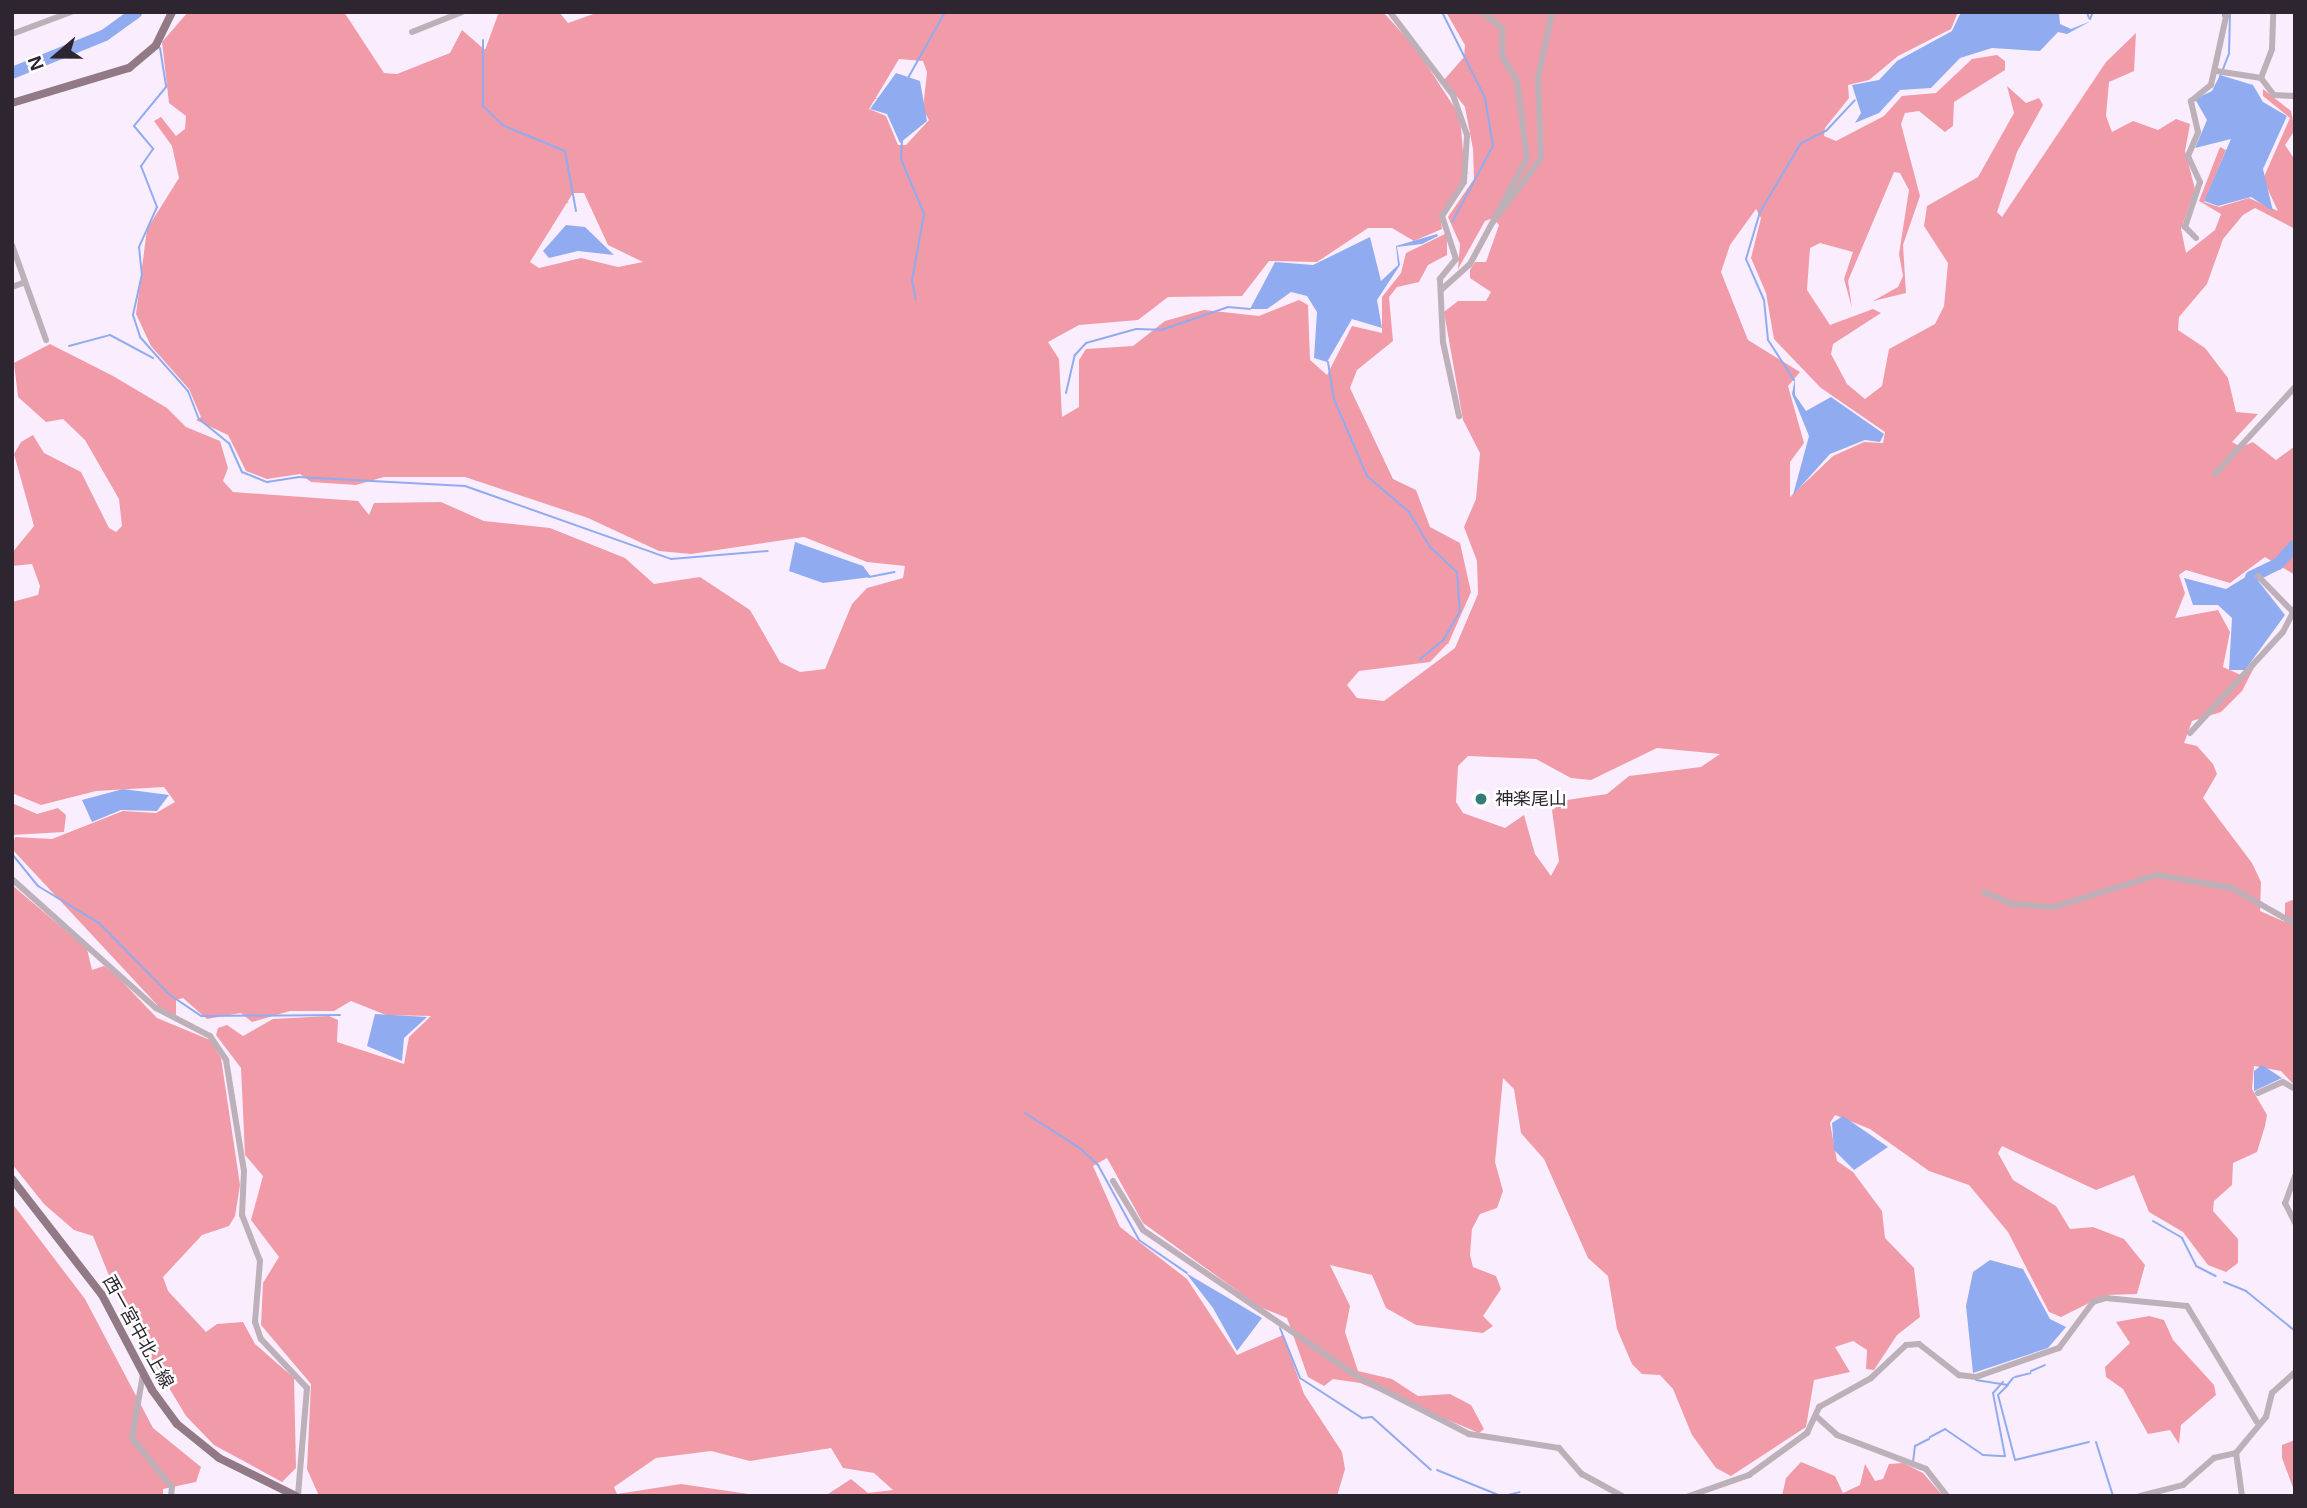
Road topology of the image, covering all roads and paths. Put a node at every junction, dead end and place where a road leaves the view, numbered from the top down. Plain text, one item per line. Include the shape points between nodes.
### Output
1 (71, 12) edge
2 (172, 12) edge
3 (462, 12) edge
4 (1390, 12) edge
5 (1483, 12) edge
6 (1552, 12) edge
7 (2227, 12) edge
8 (2273, 12) edge
9 (412, 32) dead end
10 (12, 34) edge
11 (2216, 71) junction
12 (2261, 78) junction
13 (2295, 96) edge
14 (12, 103) edge
15 (1488, 224) junction
16 (2196, 238) dead end
17 (12, 245) edge
18 (23, 283) junction
19 (12, 287) edge
20 (1441, 290) junction
21 (46, 340) dead end
22 (2295, 387) edge
23 (1459, 416) dead end
24 (2215, 474) dead end
25 (2258, 576) dead end
26 (2294, 609) edge
27 (2190, 733) dead end
28 (12, 879) edge
29 (1984, 892) dead end
30 (2295, 924) edge
31 (2295, 1089) edge
32 (2258, 1093) dead end
33 (2295, 1176) edge
34 (12, 1178) edge
35 (1113, 1181) dead end
36 (2281, 1195) dead end
37 (2285, 1203) junction
38 (2295, 1223) edge
39 (2295, 1372) edge
40 (143, 1374) junction
41 (1817, 1416) junction
42 (2257, 1422) junction
43 (2236, 1453) junction
44 (171, 1496) edge
45 (297, 1496) edge
46 (1622, 1496) edge
47 (1689, 1496) edge
48 (1947, 1496) edge
49 (2140, 1496) edge
50 (2242, 1496) edge

1 - 10 street
2 - 14 main road via 156,45 129,68
3 - 9 street
4 - 20 street via 1453,95 1467,135 1464,182 1442,216 1457,251 1440,279
5 - 15 street via 1502,29 1502,56 1517,80 1527,148 1524,167
6 - 15 street via 1538,78 1541,158
7 - 11 street
8 - 12 street via 2272,49
11 - 12 street
11 - 16 street via 2209,88 2191,101 2198,132 2188,156 2200,183 2185,227
12 - 13 street via 2274,95
15 - 20 street via 1470,264
17 - 18 street
18 - 19 street
18 - 21 street
20 - 23 street via 1443,342
22 - 24 street
25 - 26 street
26 - 27 street via 2283,632
28 - 45 street via 156,1008 210,1036 226,1060 244,1171 242,1215 260,1261 256,1322 261,1339 307,1388
29 - 30 street via 2012,904 2054,907 2157,875 2232,888
31 - 32 street via 2283,1082
33 - 37 street
34 - 40 main road, 西一宮中北上線 via 102,1295
35 - 46 street via 1143,1230 1360,1378 1469,1434 1559,1448 1582,1474
36 - 37 street
37 - 38 street
39 - 42 street via 2272,1394 2266,1417
40 - 44 street via 132,1438 172,1487
40 - 45 main road, 西一宮中北上線 via 163,1407 198,1442
41 - 42 street via 1824,1403 1866,1381 1906,1345 1919,1344 1959,1375 1976,1377 2059,1348 2092,1303 2106,1298 2187,1306
41 - 47 street via 1807,1433 1749,1475
41 - 48 street via 1837,1435 1926,1469
42 - 43 street
43 - 49 street via 2214,1458 2183,1485
43 - 50 street

